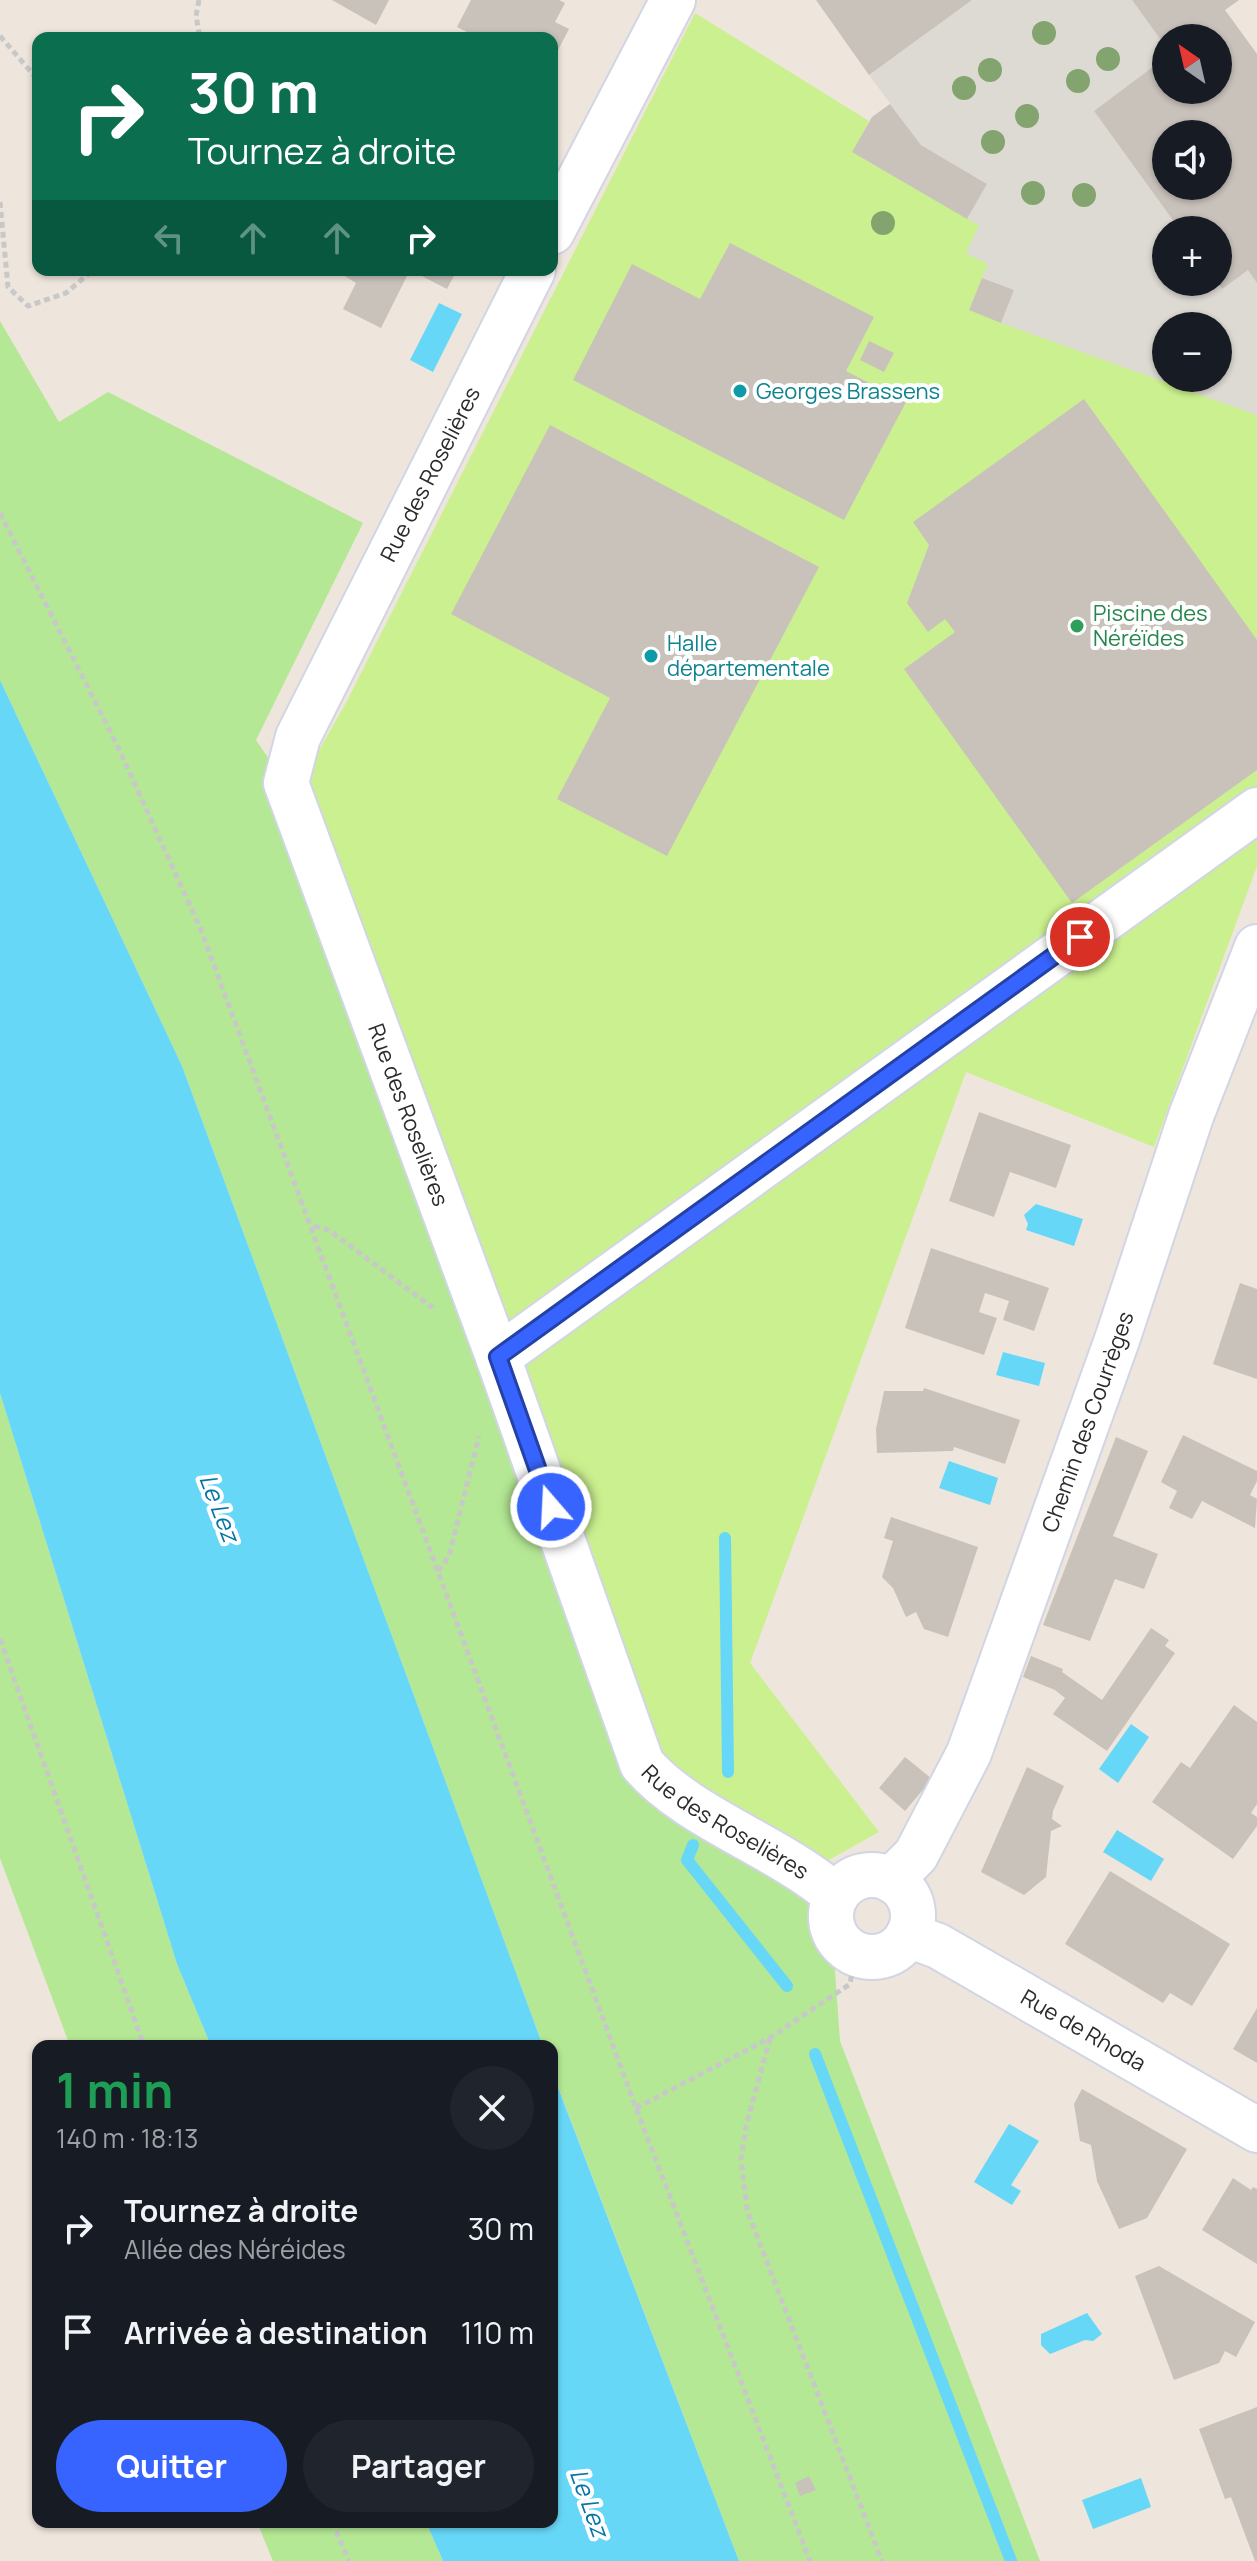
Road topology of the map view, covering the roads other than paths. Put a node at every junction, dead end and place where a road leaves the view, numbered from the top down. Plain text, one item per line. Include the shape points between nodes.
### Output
1 (673, 0) edge
2 (558, 220) edge
3 (530, 276) edge
4 (1257, 810) edge
5 (1257, 947) edge
6 (498, 1357) junction
7 (891, 1880) junction
8 (836, 1896) junction
9 (908, 1935) junction
10 (1257, 2130) edge

1 - 2 street
3 - 6 street, Rue des Roselières via 298,737 286,783
4 - 6 street
5 - 7 street, Chemin des Courrèges via 1191,1116 969,1753 916,1855
6 - 8 street, Rue des Roselières via 642,1764 661,1785 773,1851
7 - 8 street via 854,1879
7 - 9 street via 909,1898
8 - 9 street via 831,1923 843,1947 855,1954 867,1958 892,1953
9 - 10 street, Rue de Rhoda via 938,1946

